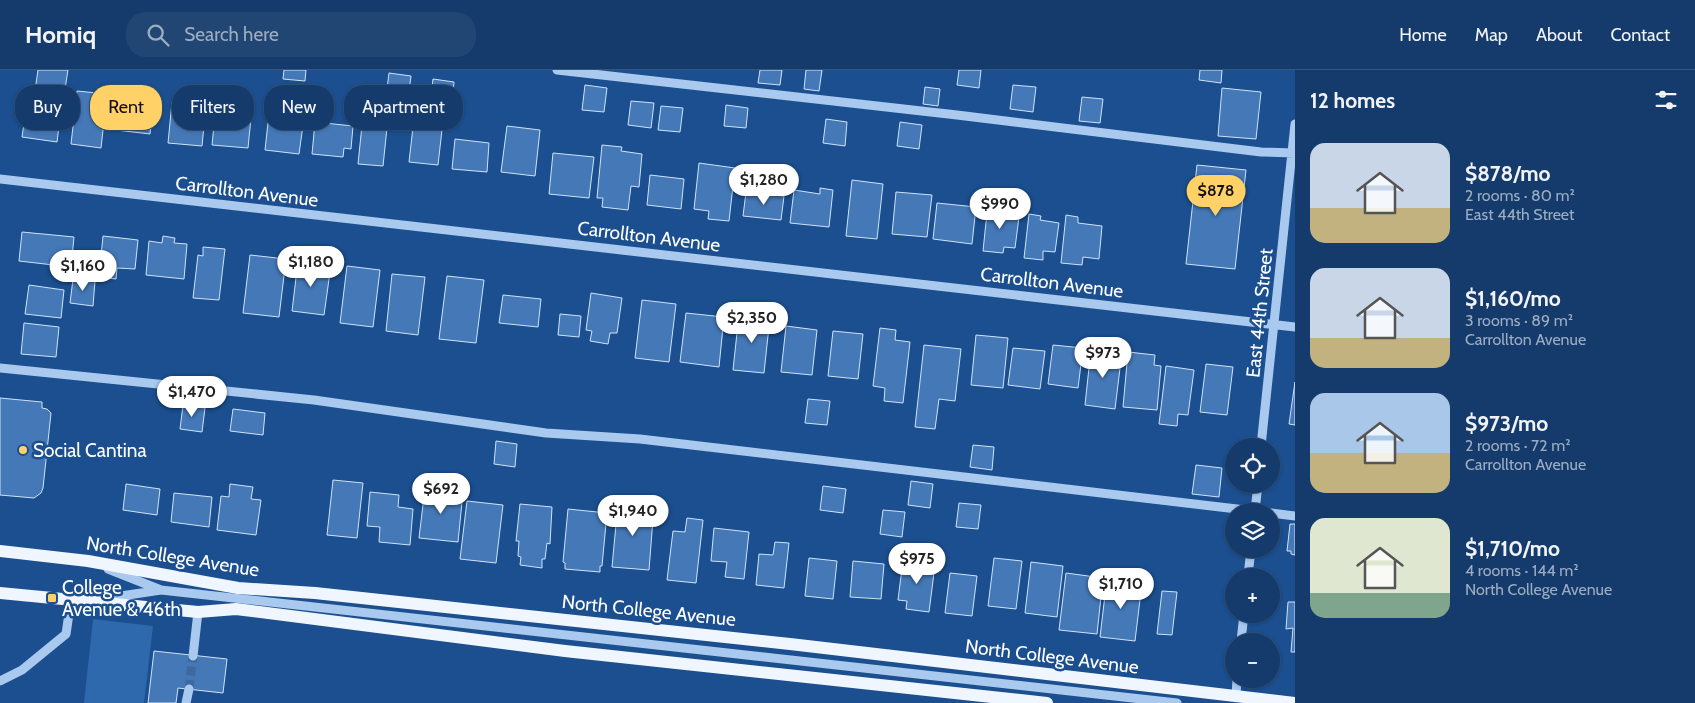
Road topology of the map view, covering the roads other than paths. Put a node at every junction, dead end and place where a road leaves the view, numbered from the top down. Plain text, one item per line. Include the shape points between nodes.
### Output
1 (558, 70) edge
2 (1295, 124) edge
3 (1293, 153) edge
4 (0, 179) edge
5 (1274, 324) junction
6 (1295, 326) edge
7 (0, 368) edge
8 (1263, 438) edge
9 (1225, 508) edge
10 (1280, 514) edge
11 (1295, 516) edge
12 (0, 551) edge
13 (88, 561) junction
14 (161, 590) junction
15 (0, 593) edge
16 (78, 601) junction
17 (198, 612) junction
18 (193, 656) tunnel mouth
19 (0, 681) edge
20 (1236, 688) edge
21 (189, 689) tunnel mouth
22 (1236, 696) junction
23 (186, 703) edge
24 (1047, 703) edge
25 (1177, 703) edge
26 (1295, 703) edge

1 - 3 street via 1261,152
2 - 3 street, East 44th Street
3 - 5 street, East 44th Street
4 - 5 street, Carrollton Avenue
5 - 6 street, Carrollton Avenue
5 - 8 street, East 44th Street
7 - 9 street via 314,400 546,433 640,439
10 - 11 street
12 - 13 main road, North College Avenue
13 - 14 street
13 - 22 main road, North College Avenue via 238,588 342,596 780,643
14 - 16 street
14 - 25 street, North College Avenue
15 - 16 main road
16 - 17 main road
16 - 19 street via 66,634 22,670
17 - 18 street
17 - 24 main road via 236,609 565,651
20 - 22 street
21 - 23 street
22 - 26 main road, North College Avenue

